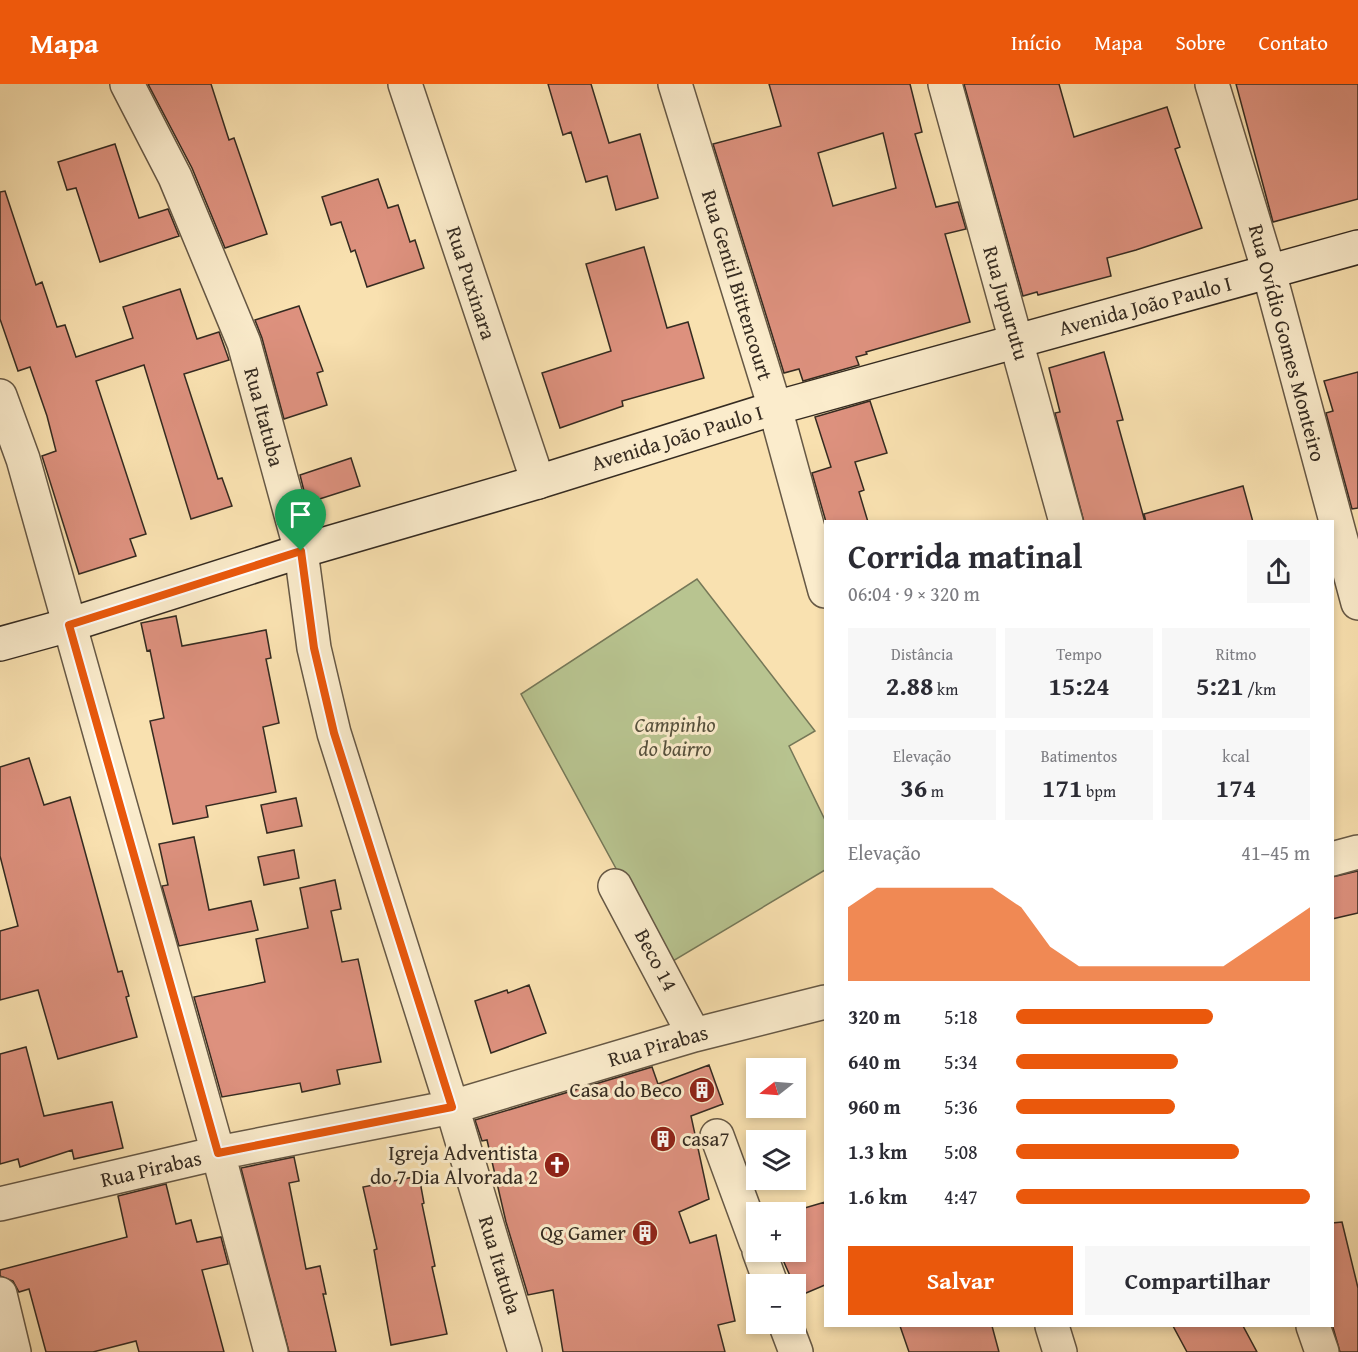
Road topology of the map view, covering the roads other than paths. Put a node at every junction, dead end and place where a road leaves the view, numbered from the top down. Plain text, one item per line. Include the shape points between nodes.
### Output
1 (127, 84) edge
2 (405, 84) edge
3 (675, 84) edge
4 (945, 84) edge
5 (1212, 84) edge
6 (1358, 247) edge
7 (1269, 272) junction
8 (1017, 341) junction
9 (0, 396) edge
10 (774, 408) junction
11 (538, 482) junction
12 (1065, 520) edge
13 (301, 551) junction
14 (824, 587) edge
15 (1358, 603) edge
16 (69, 625) junction
17 (0, 644) edge
18 (1358, 852) edge
19 (1334, 858) edge
20 (615, 886) dead end
21 (824, 1002) edge
22 (694, 1035) junction
23 (452, 1107) junction
24 (717, 1136) dead end
25 (218, 1153) junction
26 (0, 1204) edge
27 (746, 1215) edge
28 (0, 1294) edge
29 (1052, 1327) edge
30 (1313, 1327) edge
31 (789, 1334) edge
32 (15, 1352) edge
33 (271, 1352) edge
34 (525, 1352) edge
35 (796, 1352) edge
36 (1060, 1352) edge
37 (1322, 1352) edge

1 - 13 street, Rua Itatuba via 175,177 244,343
2 - 11 street, Rua Puxinara
3 - 10 street, Rua Gentil Bittencourt
4 - 8 street, Rua Jupurutu
5 - 7 street, Rua Ovídio Gomes Monteiro
6 - 7 street, Avenida João Paulo I
7 - 8 street, Avenida João Paulo I
7 - 15 street, Rua Ovídio Gomes Monteiro
8 - 10 street, Avenida João Paulo I
8 - 12 street, Rua Jupurutu
9 - 16 street via 23,459
10 - 11 street, Avenida João Paulo I
10 - 14 street, Rua Gentil Bittencourt
11 - 13 street, Avenida João Paulo I
13 - 16 street, Avenida João Paulo I
13 - 23 street, Rua Itatuba via 314,648 334,733
16 - 17 street, Avenida João Paulo I
16 - 25 street
18 - 19 street
20 - 22 street, Beco 14
21 - 22 street, Rua Pirabas
22 - 23 street, Rua Pirabas
23 - 25 street, Rua Pirabas
23 - 34 street, Rua Itatuba
24 - 27 street
25 - 26 street, Rua Pirabas
25 - 33 street
28 - 32 street
29 - 36 street
30 - 37 street
31 - 35 street

